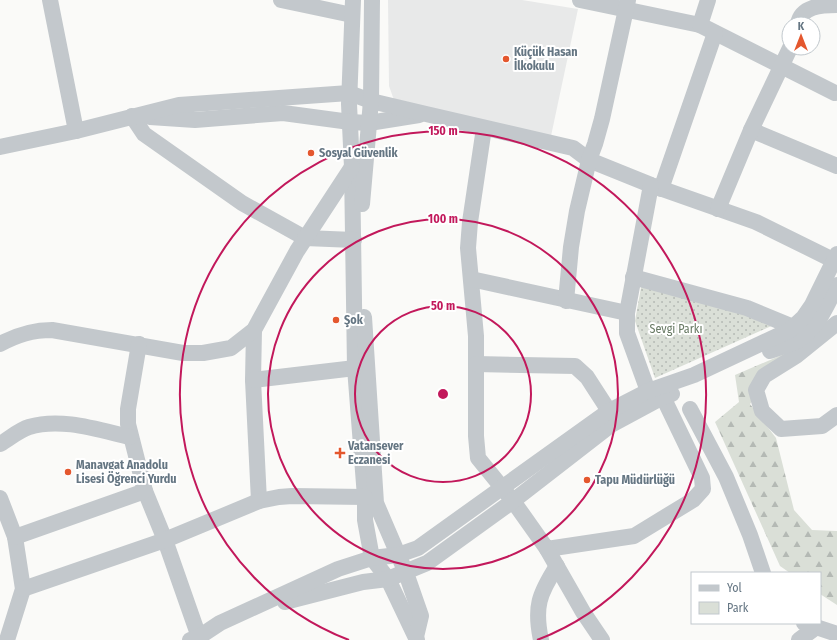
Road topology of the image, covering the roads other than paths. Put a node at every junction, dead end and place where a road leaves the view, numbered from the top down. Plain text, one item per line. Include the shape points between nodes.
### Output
1 (50, 0) edge
2 (281, 0) edge
3 (372, 0) edge
4 (580, 0) edge
5 (708, 0) edge
6 (627, 4) edge
7 (837, 5) edge
8 (352, 8) edge
9 (802, 16) edge
10 (700, 25) junction
11 (715, 33) junction
12 (786, 56) edge
13 (781, 65) junction
14 (349, 93) junction
15 (835, 93) dead end
16 (371, 101) junction
17 (426, 114) junction
18 (132, 116) junction
19 (350, 122) junction
20 (369, 123) junction
21 (484, 128) junction
22 (76, 130) junction
23 (751, 130) junction
24 (0, 147) edge
25 (589, 160) junction
26 (837, 166) edge
27 (352, 167) junction
28 (656, 187) junction
29 (718, 209) junction
30 (305, 238) junction
31 (354, 240) junction
32 (836, 259) edge
33 (633, 277) junction
34 (471, 279) junction
35 (837, 285) edge
36 (566, 301) junction
37 (627, 313) junction
38 (837, 323) edge
39 (794, 327) junction
40 (254, 330) junction
41 (0, 344) edge
42 (139, 344) junction
43 (476, 364) junction
44 (355, 368) junction
45 (253, 380) junction
46 (648, 391) junction
47 (663, 396) junction
48 (690, 409) dead end
49 (609, 412) junction
50 (837, 415) edge
51 (130, 437) junction
52 (0, 444) edge
53 (502, 489) junction
54 (145, 491) junction
55 (365, 497) junction
56 (0, 498) edge
57 (513, 501) junction
58 (259, 502) junction
59 (15, 537) junction
60 (165, 540) junction
61 (548, 549) junction
62 (398, 555) junction
63 (372, 558) junction
64 (557, 566) junction
65 (763, 572) edge
66 (406, 573) junction
67 (388, 579) junction
68 (23, 589) junction
69 (220, 623) junction
70 (809, 626) edge
71 (837, 634) edge
72 (416, 638) edge
73 (196, 639) edge
74 (7, 640) edge
75 (541, 640) edge
76 (602, 640) edge
77 (799, 640) edge

1 - 22 street
2 - 8 street
3 - 16 street
4 - 6 street
5 - 10 street
6 - 10 street
6 - 25 street via 602,119
7 - 9 street via 808,9
8 - 14 street
10 - 11 street
11 - 13 street
11 - 28 street
12 - 13 street
13 - 15 street
13 - 23 street
14 - 16 street
14 - 18 street via 179,105
14 - 19 street
16 - 17 street
16 - 20 street
17 - 20 street
17 - 21 street
18 - 19 street via 195,120 283,113
18 - 22 street
18 - 30 street via 144,134 242,203
19 - 20 street
19 - 27 street
20 - 62 street via 360,247 376,503
21 - 25 street via 573,148
21 - 34 street via 470,222 468,248
22 - 24 street
23 - 26 street
23 - 29 street
25 - 28 street
25 - 36 street via 571,247
27 - 30 street
27 - 31 street
28 - 29 street
28 - 33 street
29 - 32 street via 756,222
30 - 31 street
30 - 40 street
31 - 44 street
32 - 39 street via 812,305
33 - 37 street
33 - 39 street via 747,308
34 - 36 street
34 - 43 street
35 - 47 street via 811,330 798,341 676,393
36 - 37 street
37 - 46 street via 627,333
38 - 50 street via 796,356 764,376 756,390 762,412 781,429 822,426
39 - 46 street via 782,336 694,375
40 - 42 street via 231,348 217,352 183,353
40 - 45 street
41 - 42 street via 14,336 36,330 52,330
42 - 51 street via 128,409
43 - 49 street via 575,366 587,377
43 - 53 street via 478,458
44 - 45 street
44 - 55 street
45 - 58 street
46 - 49 street
47 - 57 street via 611,425
47 - 61 street via 702,478 703,489 693,500 634,536
48 - 65 street via 726,477
49 - 53 street
51 - 52 street via 51,423 29,427
51 - 54 street
53 - 57 street
53 - 62 street via 418,548
54 - 59 street
54 - 60 street
55 - 58 street via 292,496
55 - 63 street via 365,520
56 - 59 street
57 - 61 street
57 - 66 street via 427,563
58 - 60 street
59 - 68 street
60 - 68 street
60 - 73 street
61 - 64 street
62 - 63 street
62 - 66 street
63 - 67 street
63 - 69 street via 338,569
64 - 75 street via 539,598 537,619
64 - 76 street
66 - 67 street
66 - 72 street via 422,616
67 - 69 street via 363,582 285,602
67 - 72 street
68 - 74 street
69 - 73 street
70 - 71 street
70 - 77 street

